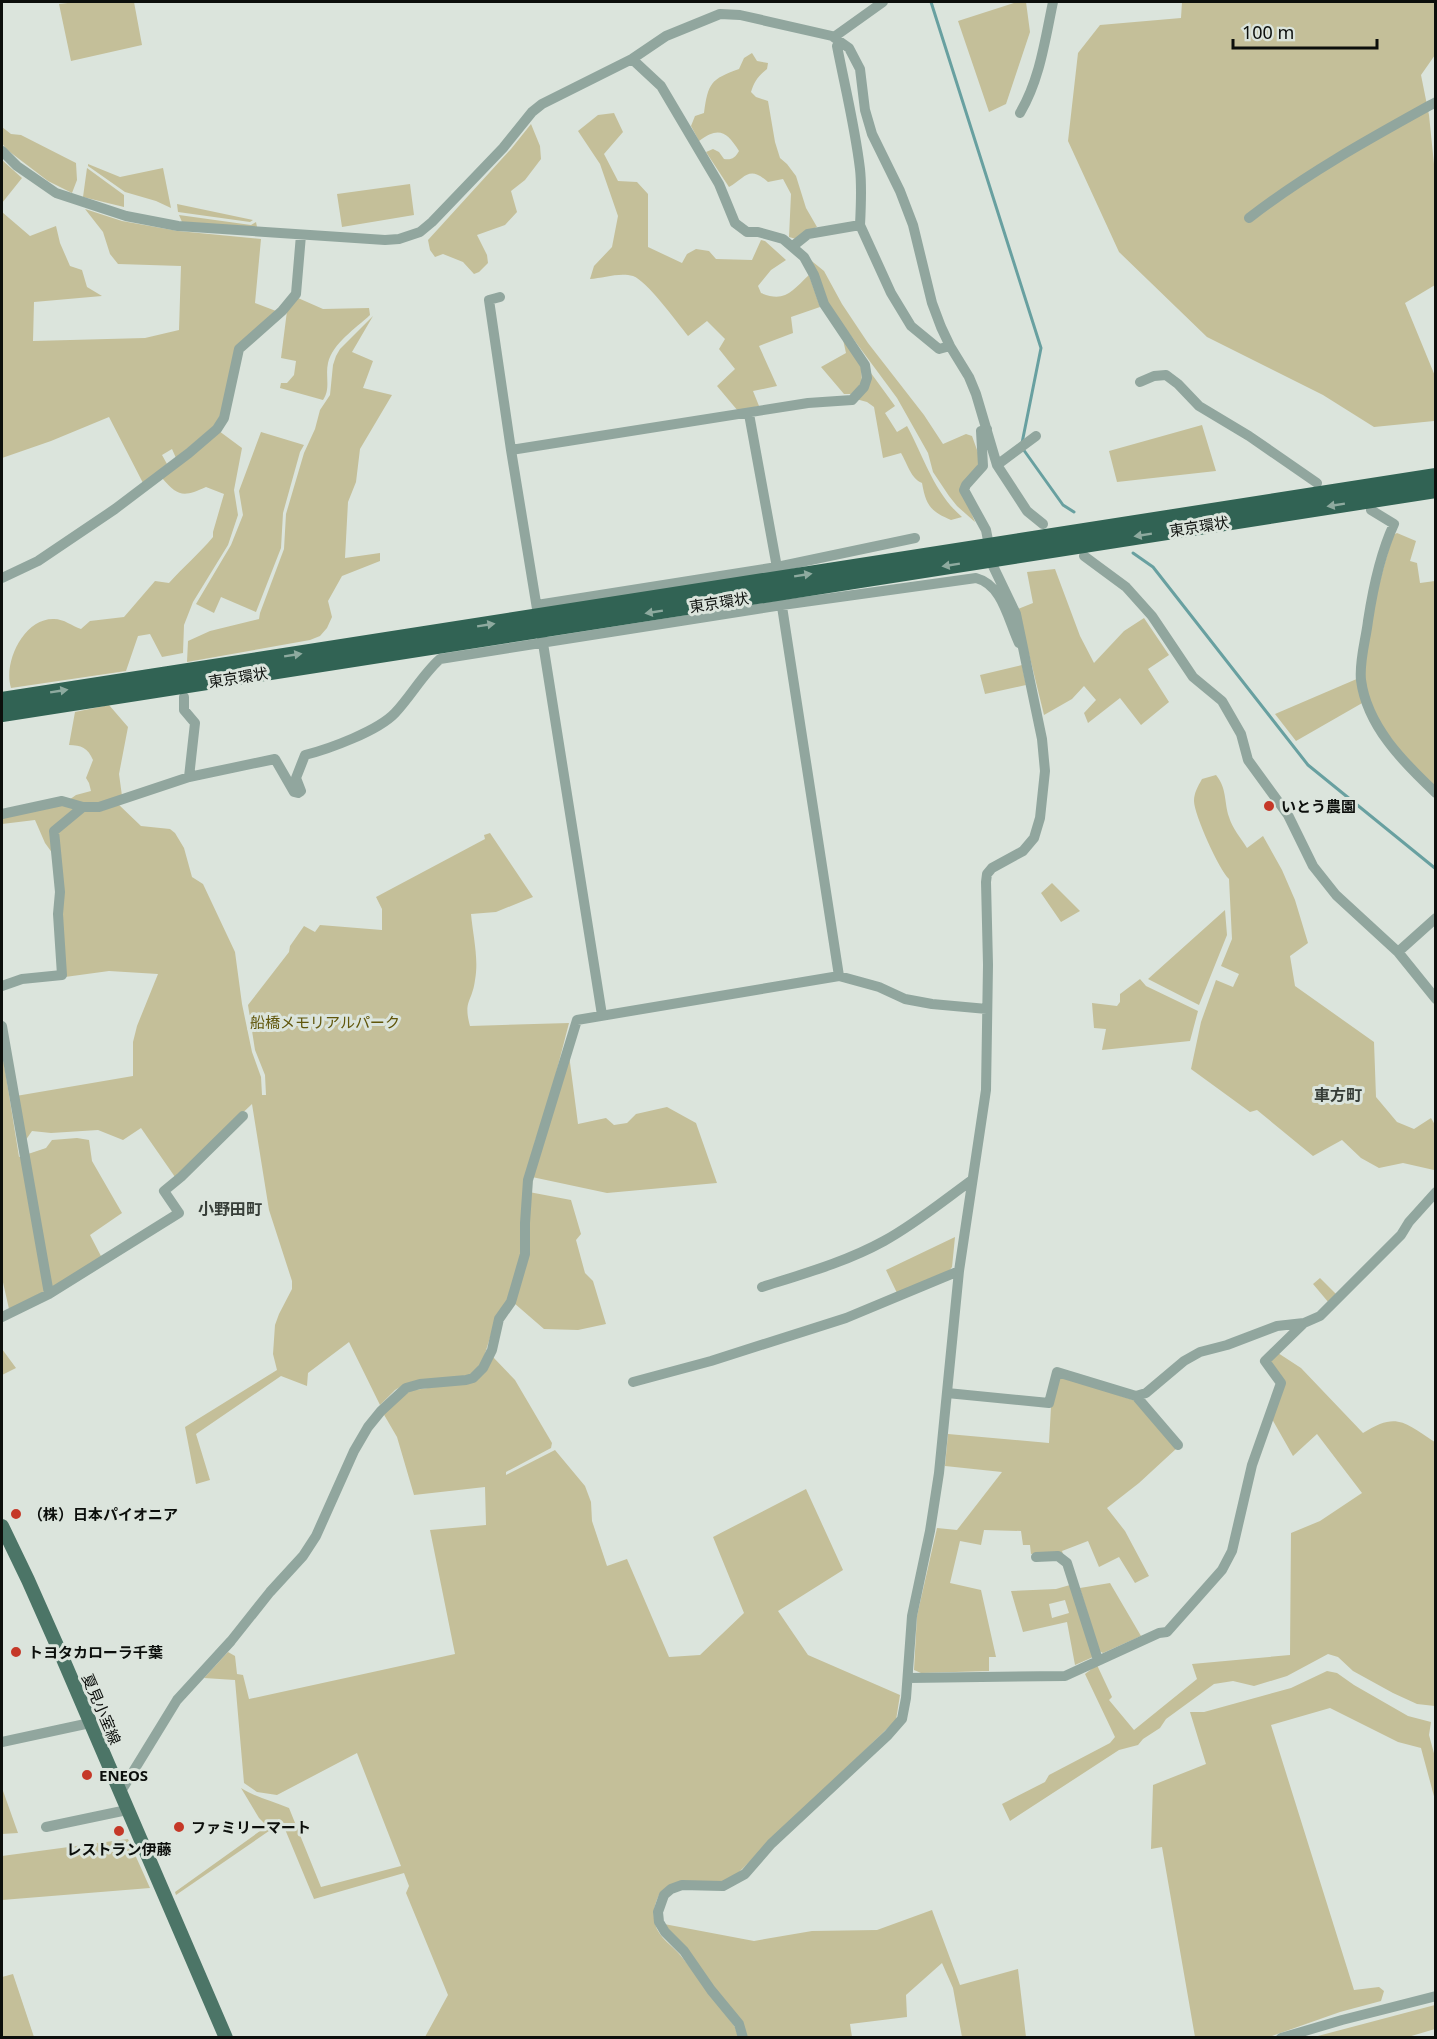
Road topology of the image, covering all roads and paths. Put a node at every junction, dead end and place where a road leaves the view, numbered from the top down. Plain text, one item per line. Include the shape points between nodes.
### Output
1 (883, 2) edge
2 (1053, 2) edge
3 (836, 41) junction
4 (632, 59) junction
5 (1436, 102) edge
6 (1020, 113) dead end
7 (869, 124) junction
8 (854, 125) junction
9 (2, 152) edge
10 (1249, 218) dead end
11 (860, 225) junction
12 (301, 235) junction
13 (793, 246) junction
14 (500, 297) dead end
15 (950, 346) junction
16 (1140, 382) dead end
17 (749, 414) junction
18 (987, 429) junction
19 (1027, 442) dead end
20 (511, 450) junction
21 (997, 465) junction
22 (1436, 476) edge
23 (1317, 483) dead end
24 (1436, 490) edge
25 (1371, 510) dead end
26 (1043, 524) dead end
27 (915, 538) dead end
28 (990, 552) junction
29 (1084, 556) dead end
30 (2, 578) edge
31 (780, 586) junction
32 (540, 624) junction
33 (1025, 656) junction
34 (184, 697) dead end
35 (2, 700) edge
36 (2, 714) edge
37 (189, 777) junction
38 (1436, 793) edge
39 (83, 807) junction
40 (2, 814) edge
41 (1436, 918) edge
42 (1398, 952) junction
43 (839, 976) junction
44 (2, 986) edge
45 (1436, 999) edge
46 (987, 1009) junction
47 (602, 1015) junction
48 (2, 1026) edge
49 (243, 1116) dead end
50 (972, 1180) junction
51 (1436, 1191) edge
52 (959, 1271) junction
53 (762, 1287) dead end
54 (49, 1293) junction
55 (2, 1317) edge
56 (1304, 1323) junction
57 (633, 1382) dead end
58 (947, 1393) junction
59 (1136, 1396) junction
60 (1178, 1445) dead end
61 (2, 1526) edge
62 (1036, 1557) dead end
63 (1098, 1660) junction
64 (908, 1678) junction
65 (90, 1723) junction
66 (2, 1742) edge
67 (120, 1793) junction
68 (127, 1810) junction
69 (46, 1827) dead end
70 (1436, 1996) edge
71 (226, 2037) edge
72 (743, 2037) edge
73 (1281, 2037) edge

1 - 3 street
2 - 6 street via 1040,68
3 - 4 street via 740,15 720,14 666,36
3 - 7 street via 855,56
3 - 8 street
4 - 12 street via 532,112 503,148 420,232 385,240
4 - 13 street via 661,86 719,184 735,223 747,232 783,239
5 - 10 street via 1345,152
7 - 8 street
7 - 15 street via 913,225 932,303
8 - 11 street via 860,171
9 - 12 street via 56,193 126,216 178,226
11 - 13 street via 808,234
11 - 15 street via 911,326 939,350
12 - 30 street via 296,294 239,349 224,418 217,429 116,509 38,561
13 - 17 street via 804,257 824,304 865,365 867,378 852,400
14 - 20 street via 489,300
15 - 18 street via 969,377
16 - 23 street via 1166,375 1199,406
17 - 20 street
17 - 31 street
18 - 21 street
18 - 28 street via 981,431 983,466 964,490 986,531
19 - 21 street
20 - 32 street
21 - 26 street via 1028,511
22 - 28 highway, 東京環状
24 -> 28 highway, 東京環状
25 - 38 street via 1394,524 1371,598 1361,678 1366,701 1394,749
27 - 31 street
28 - 31 highway, 東京環状
28 - 33 street via 1016,614
29 - 42 street via 1126,587 1152,616 1193,676 1222,700 1241,734 1248,760 1288,815 1313,866 1336,895
31 - 32 highway, 東京環状
31 - 32 street
31 - 33 street via 976,578 998,592
31 - 43 street
35 -> 32 highway, 東京環状
32 - 36 highway, 東京環状
32 - 37 street via 440,659 388,719 359,735 305,755 296,778 301,791 297,794 275,759
32 - 47 street
33 - 46 street via 1045,771 1040,818 1034,838 1023,851 987,874
34 - 37 street via 183,710 195,723
37 - 39 street via 105,806
39 - 40 street via 63,801
39 - 44 street via 54,831 62,975 22,979
41 - 42 street
42 - 45 street
43 - 46 street via 932,1005
43 - 47 street
46 - 50 street via 986,1090
47 - 67 street via 577,1020 528,1180 525,1254 511,1302 499,1319 483,1368 466,1380 406,1388 381,1411 354,1451 303,1556 177,1700
48 - 54 street
49 - 54 street via 164,1191 179,1214
50 - 52 street
50 - 53 street via 908,1227 862,1253
51 - 56 street via 1401,1235 1333,1305
52 - 57 street via 846,1318
52 - 58 street
54 - 55 street
56 - 59 street via 1277,1326 1200,1352 1146,1393
56 - 63 street via 1265,1361 1281,1383 1252,1465 1232,1551 1222,1570 1167,1632
58 - 59 street via 1049,1403 1057,1372
58 - 64 street via 930,1531 912,1616
59 - 60 street
61 - 65 main road, 夏見小室線
62 - 63 street via 1058,1556 1067,1563
63 - 64 street via 1065,1676
64 - 72 street via 902,1719 771,1844 746,1874 723,1886 682,1885 671,1889 660,1902 659,1922 664,1932 739,2024
65 - 66 street
65 - 67 main road, 夏見小室線
67 - 68 main road, 夏見小室線
68 - 69 street
68 - 71 main road, 夏見小室線
70 - 73 street

